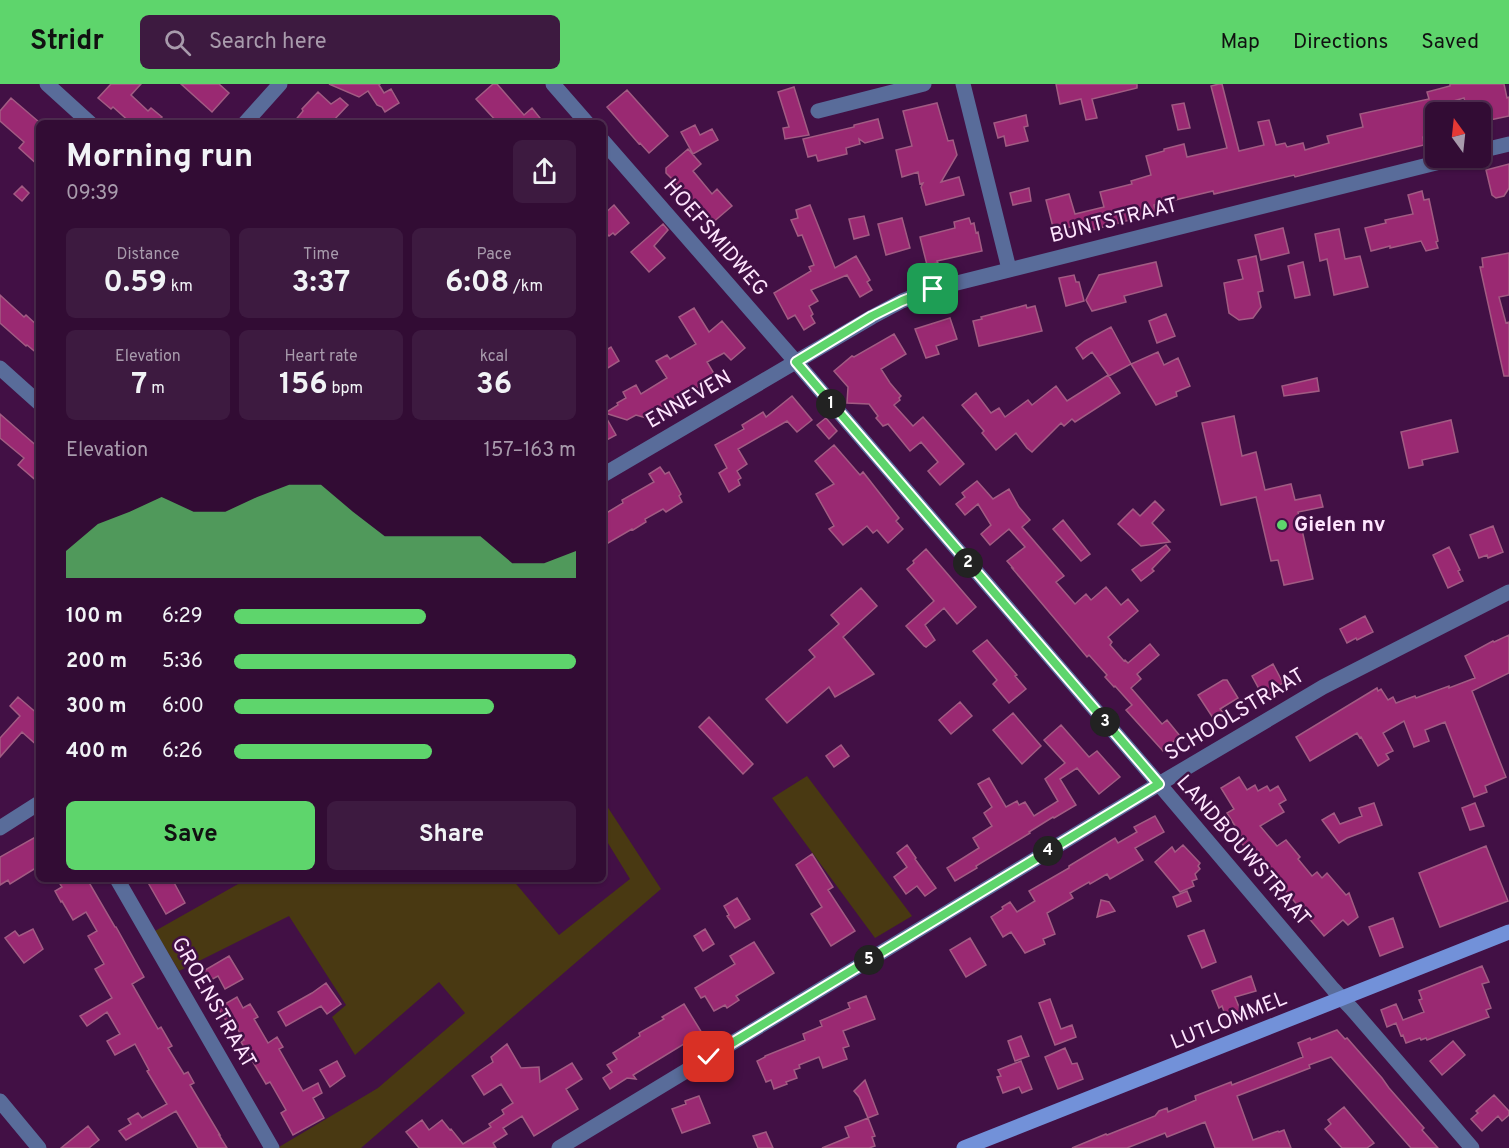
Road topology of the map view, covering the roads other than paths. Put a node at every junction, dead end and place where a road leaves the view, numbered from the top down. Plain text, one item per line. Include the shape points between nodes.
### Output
1 (47, 84) edge
2 (280, 84) edge
3 (554, 84) edge
4 (924, 84) edge
5 (963, 84) edge
6 (818, 111) dead end
7 (87, 120) edge
8 (247, 120) edge
9 (584, 120) edge
10 (606, 144) edge
11 (1509, 144) edge
12 (1491, 149) edge
13 (1425, 166) edge
14 (1009, 269) junction
15 (796, 362) junction
16 (0, 368) edge
17 (36, 399) edge
18 (606, 473) edge
19 (1509, 592) edge
20 (1159, 784) junction
21 (36, 805) edge
22 (0, 828) edge
23 (119, 882) edge
24 (1509, 932) edge
25 (1342, 998) junction
26 (0, 1101) edge
27 (39, 1148) edge
28 (272, 1148) edge
29 (559, 1148) edge
30 (964, 1148) edge
31 (1472, 1148) edge

1 - 7 street
2 - 8 street
3 - 9 street
4 - 6 street
5 - 14 street
10 - 15 street, HOEFSMIDWEG
11 - 12 street
13 - 14 street, BUNTSTRAAT
14 - 15 street, BUNTSTRAAT via 902,301
15 - 18 street, ENNEVEN
15 - 20 street, LANDBOUWSTRAAT
16 - 17 street
19 - 20 street, SCHOOLSTRAAT via 1323,687
20 - 25 street, LANDBOUWSTRAAT
20 - 29 street, SCHOOLSTRAAT
21 - 22 street
23 - 28 street, GROENSTRAAT
24 - 25 main road, LUTLOMMEL
25 - 30 main road, LUTLOMMEL
25 - 31 street, LANDBOUWSTRAAT
26 - 27 street

